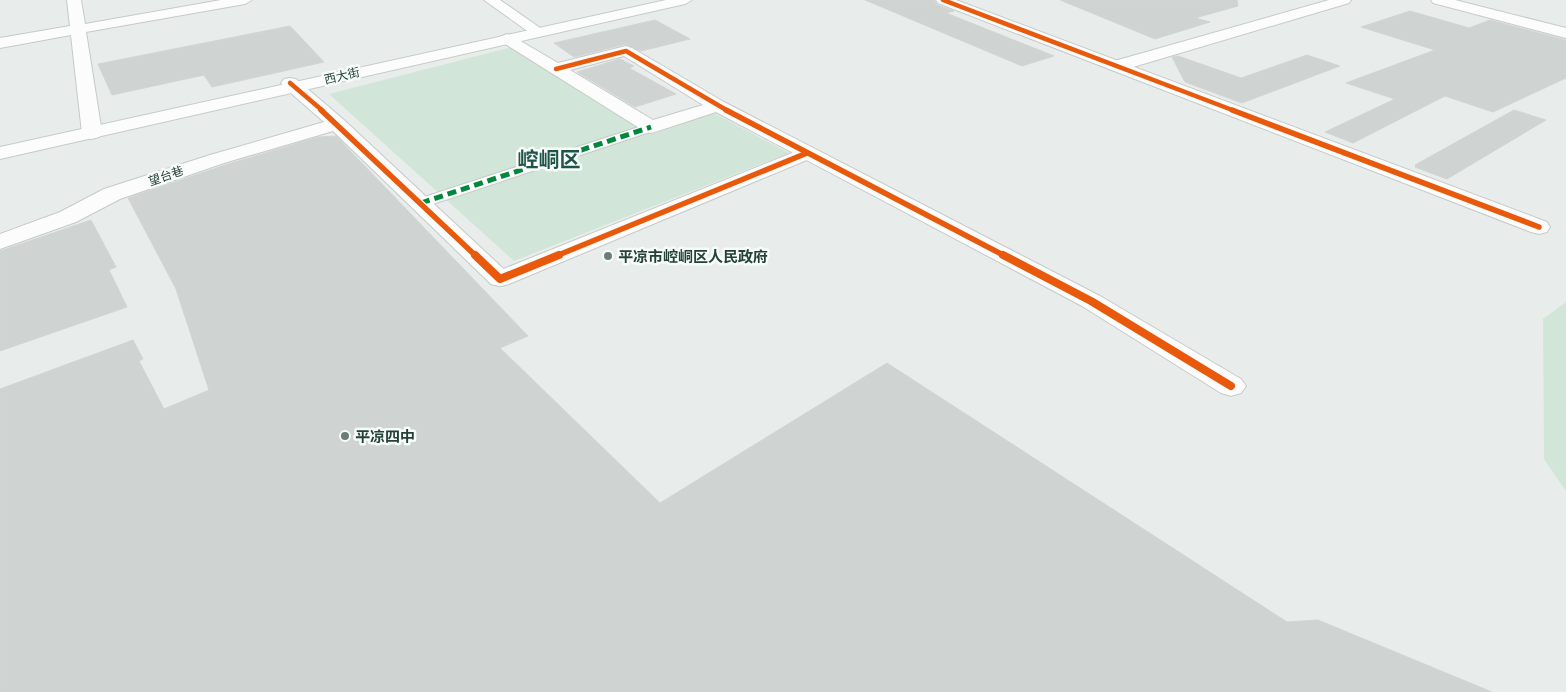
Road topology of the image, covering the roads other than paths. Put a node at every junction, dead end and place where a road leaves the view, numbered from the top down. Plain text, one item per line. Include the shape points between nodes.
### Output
1 (74, 0) edge
2 (245, 0) edge
3 (491, 0) edge
4 (664, 0) edge
5 (685, 0) edge
6 (942, 0) edge
7 (1344, 0) edge
8 (1438, 0) edge
9 (1293, 2) dead end
10 (1316, 9) junction
11 (78, 30) junction
12 (536, 31) junction
13 (1566, 33) edge
14 (507, 39) junction
15 (0, 43) edge
16 (1118, 66) junction
17 (556, 69) junction
18 (292, 85) junction
19 (718, 106) junction
20 (337, 124) junction
21 (651, 127) junction
22 (92, 130) junction
23 (0, 147) edge
24 (807, 152) junction
25 (0, 153) edge
26 (421, 203) junction
27 (1539, 226) dead end
28 (0, 242) edge
29 (1231, 386) dead end

1 - 11 street
2 - 11 street
3 - 12 street
4 - 12 street, 西大街
5 - 12 street, 西大街
6 - 16 street
7 - 10 street
8 - 13 street
9 - 10 street
10 - 16 street
11 - 15 street
11 - 22 street
12 - 14 street, 西大街
12 - 18 street, 西大街
14 - 17 street
14 - 18 street, 西大街
16 - 27 street
17 - 19 street via 626,51
17 - 21 street
18 - 20 street
18 - 22 street, 西大街
19 - 21 street
19 - 24 street
20 - 26 street
20 - 28 street, 望台巷 via 112,194 68,217
21 - 26 street
22 - 23 street, 西大街
22 - 25 street, 西大街
24 - 26 street via 500,279
24 - 29 street via 1091,301

